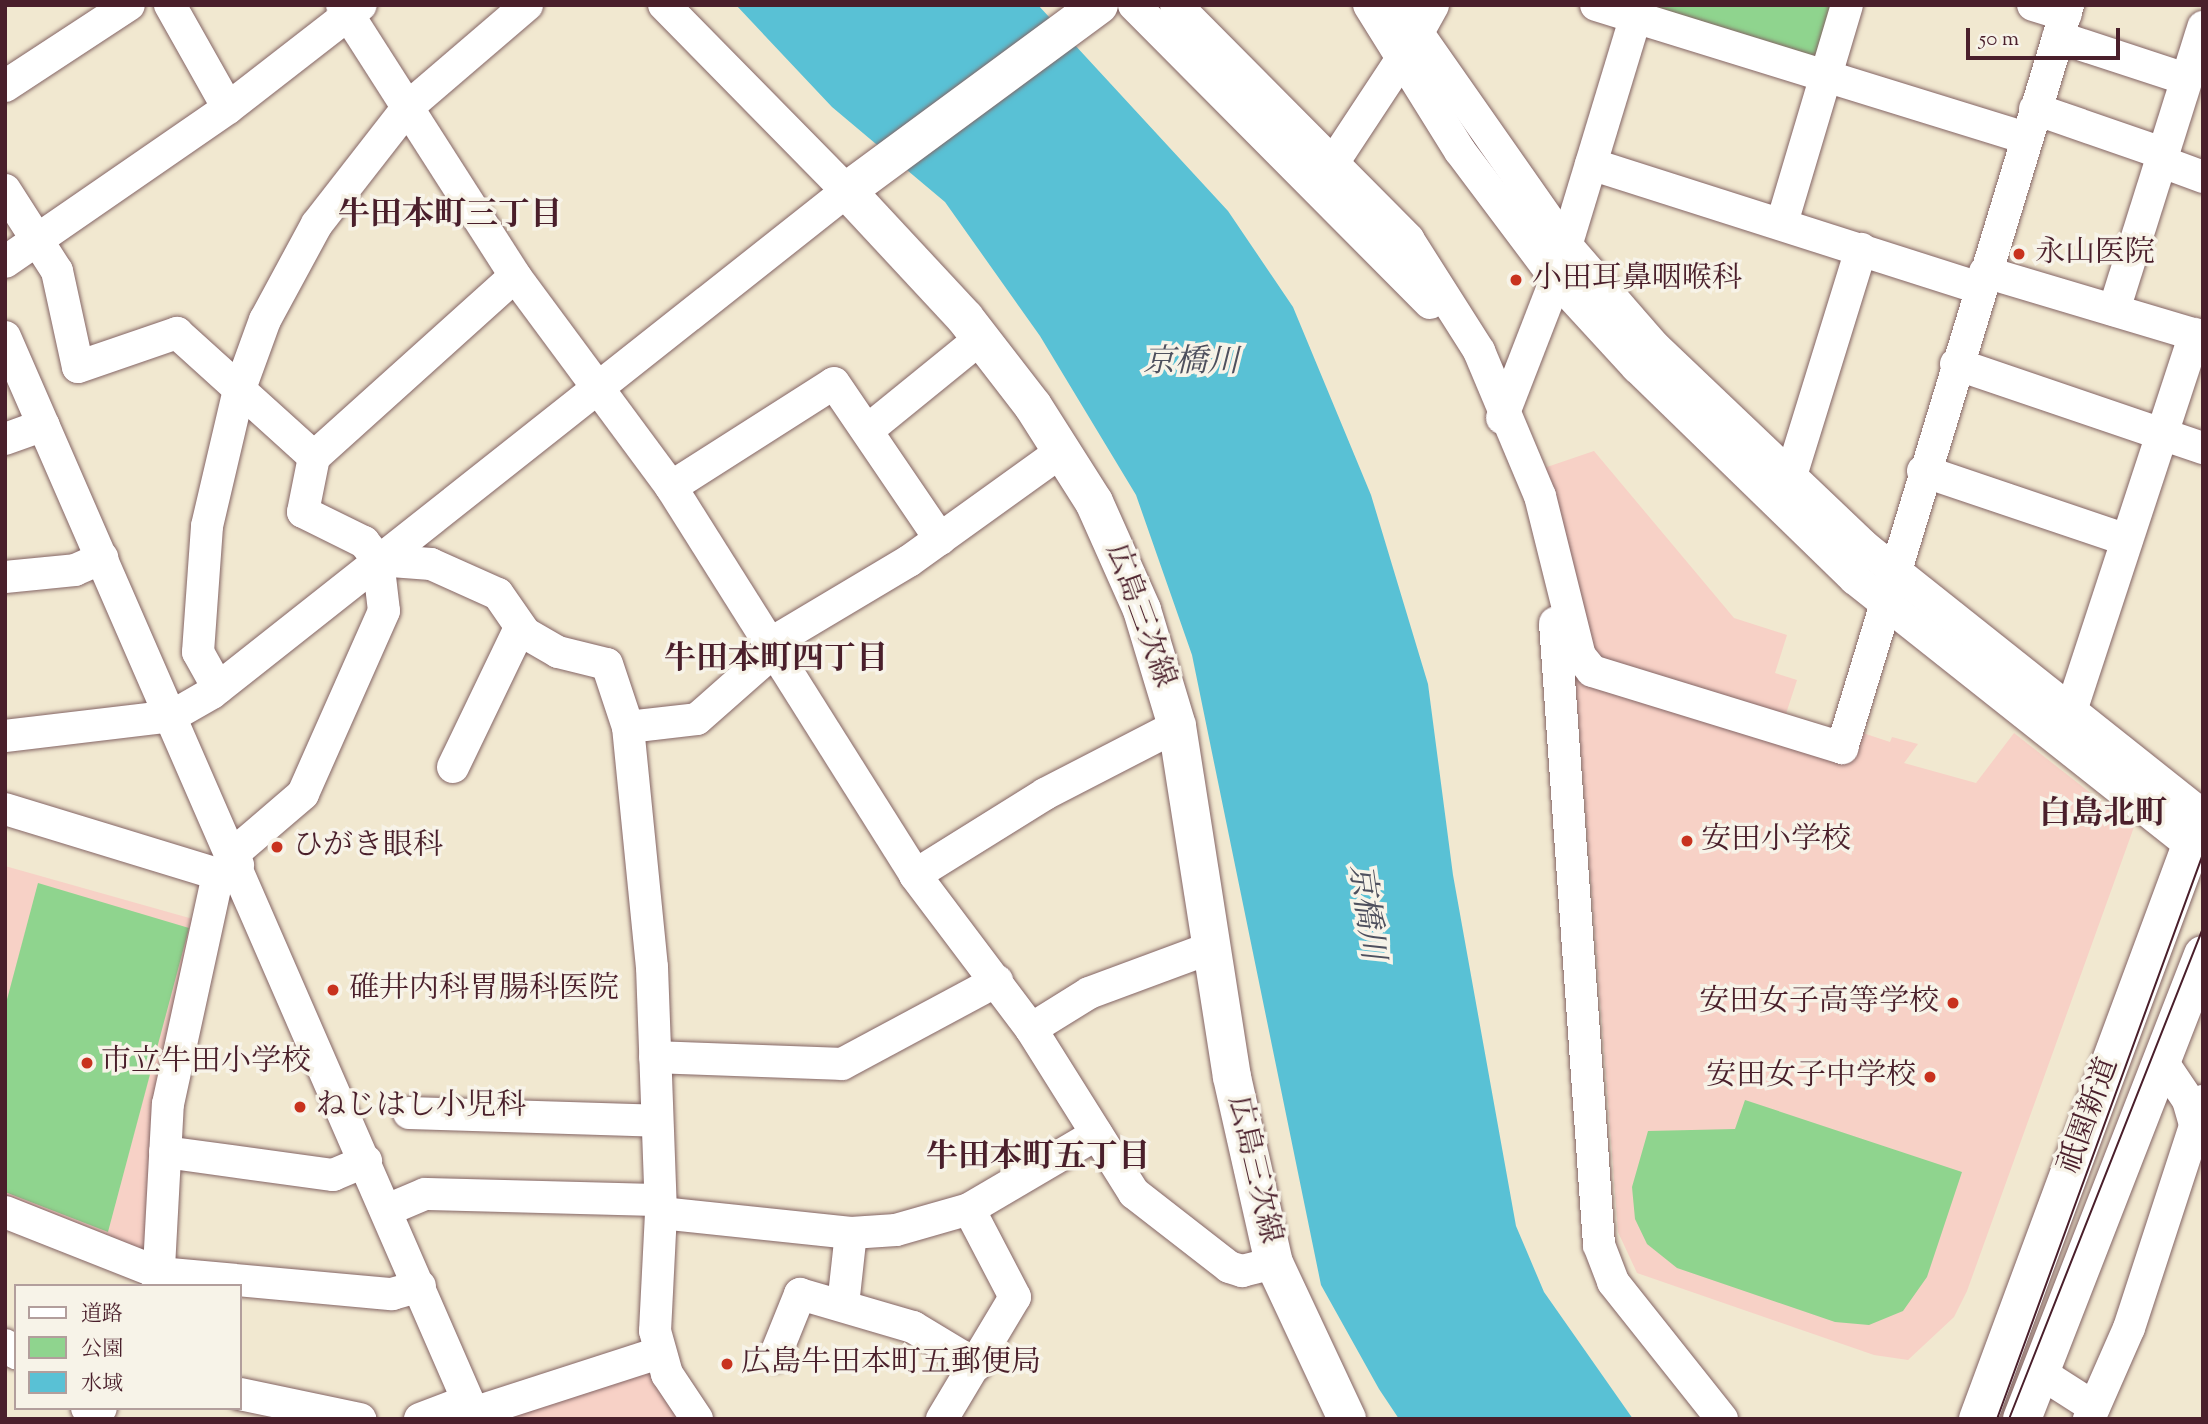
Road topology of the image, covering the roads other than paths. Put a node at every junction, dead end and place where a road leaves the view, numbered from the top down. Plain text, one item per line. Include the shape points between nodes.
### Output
1 (129, 5) edge
2 (170, 5) edge
3 (527, 5) edge
4 (664, 5) edge
5 (1134, 5) edge
6 (1177, 5) edge
7 (1369, 5) edge
8 (1398, 5) edge
9 (1433, 5) edge
10 (1596, 5) edge
11 (1847, 5) edge
12 (2033, 5) edge
13 (351, 9) edge
14 (1094, 9) edge
15 (1637, 11) edge
16 (2063, 19) edge
17 (2201, 39) edge
18 (1408, 48) junction
19 (1825, 76) junction
20 (2186, 79) junction
21 (5, 86) edge
22 (408, 107) junction
23 (228, 108) junction
24 (2031, 124) junction
25 (2161, 157) junction
26 (1333, 163) junction
27 (1591, 164) junction
28 (2203, 177) edge
29 (857, 183) junction
30 (5, 190) edge
31 (1782, 223) junction
32 (37, 239) junction
33 (1567, 246) junction
34 (1861, 249) junction
35 (5, 262) edge
36 (515, 276) junction
37 (1556, 279) junction
38 (1982, 280) junction
39 (2114, 310) junction
40 (2199, 336) edge
41 (5, 337) edge
42 (981, 338) junction
43 (1956, 365) junction
44 (601, 391) junction
45 (238, 394) junction
46 (1503, 417) junction
47 (44, 425) junction
48 (869, 429) junction
49 (2162, 434) junction
50 (5, 439) edge
51 (2203, 448) edge
52 (1062, 451) junction
53 (314, 457) junction
54 (1923, 471) junction
55 (1790, 479) junction
56 (671, 487) junction
57 (940, 539) junction
58 (2127, 540) junction
59 (102, 558) junction
60 (378, 560) junction
61 (1895, 570) junction
62 (5, 577) edge
63 (1885, 603) junction
64 (520, 628) junction
65 (771, 649) junction
66 (218, 688) junction
67 (2070, 713) junction
68 (172, 716) junction
69 (1177, 726) junction
70 (628, 727) junction
71 (5, 736) edge
72 (453, 766) dead end
73 (5, 809) edge
74 (2200, 829) edge
75 (230, 864) junction
76 (915, 875) junction
77 (1213, 947) junction
78 (2203, 955) edge
79 (997, 981) junction
80 (1031, 1029) junction
81 (655, 1057) junction
82 (2161, 1060) junction
83 (2199, 1112) edge
84 (409, 1113) dead end
85 (657, 1121) junction
86 (1097, 1134) junction
87 (165, 1152) junction
88 (366, 1161) junction
89 (660, 1206) junction
90 (969, 1209) junction
91 (387, 1210) junction
92 (5, 1212) edge
93 (851, 1233) junction
94 (1274, 1263) junction
95 (159, 1280) edge
96 (226, 1284) edge
97 (242, 1285) edge
98 (420, 1286) junction
99 (843, 1306) junction
100 (659, 1353) junction
101 (775, 1356) dead end
102 (976, 1365) junction
103 (2039, 1372) junction
104 (242, 1394) edge
105 (472, 1411) edge
106 (2092, 1413) edge
107 (359, 1419) edge
108 (420, 1419) edge
109 (697, 1419) edge
110 (942, 1419) edge
111 (1347, 1419) edge
112 (1722, 1419) edge
113 (1978, 1419) edge
114 (2022, 1419) edge

1 - 21 street
2 - 23 street
3 - 22 street
4 - 29 street
5 - 46 street via 1411,280
6 - 26 street
7 - 18 street
8 - 18 street
9 - 18 street
10 - 15 street
11 - 19 street
12 - 16 street
13 - 22 street
13 - 23 street
14 - 29 main road
15 - 19 street
15 - 27 street
16 - 20 street
16 - 24 street
17 - 20 street
18 - 26 street
18 - 33 street
18 - 37 street
19 - 24 street
19 - 31 street
20 - 25 street
22 - 36 street
22 - 45 street via 317,224 265,320
23 - 32 street
24 - 25 street
24 - 38 street
25 - 28 street
25 - 39 street
26 - 46 street via 1408,239
27 - 31 street
27 - 33 street
29 - 42 main road, 広島三次線
29 - 44 street
30 - 32 street
31 - 34 street
32 - 35 street
32 - 45 street via 57,271 78,367 177,333
33 - 37 street
33 - 55 street via 1653,345
34 - 38 street
34 - 55 street
36 - 44 street
36 - 53 street
37 - 46 street
37 - 63 street via 1776,509
38 - 39 street
38 - 43 street
39 - 40 street
40 - 49 street
41 - 47 street
42 - 48 street
42 - 52 main road, 広島三次線
43 - 49 street
43 - 54 street
44 - 56 street
44 - 60 street
45 - 53 street
45 - 66 street via 206,526 198,652
46 - 63 street via 1540,496 1580,656 1592,671 1842,748
46 - 112 street via 1554,614 1599,1245 1613,1282
47 - 50 street
47 - 59 street
48 - 56 street via 834,383
48 - 57 street
49 - 51 street
49 - 58 street
52 - 57 street
52 - 69 main road, 広島三次線 via 1094,502 1142,610
53 - 60 street via 303,512 364,542
54 - 58 street
54 - 61 street
55 - 61 street
56 - 65 street
57 - 65 street
58 - 67 street
59 - 62 street via 75,570
59 - 68 street
60 - 64 street via 431,564 498,594
60 - 66 street
60 - 75 street via 384,611 303,794
61 - 63 street
61 - 67 street
63 - 74 street
64 - 70 street via 558,652 607,664
64 - 72 street
65 - 70 street via 697,719
65 - 76 street
66 - 68 street
67 - 74 street
68 - 71 street
68 - 75 street
69 - 76 street via 1045,794
69 - 77 main road, 広島三次線
70 - 81 street
73 - 75 street
74 - 113 main road, 祇園新道
75 - 87 street via 168,1104
75 - 88 street
76 - 79 street
77 - 80 street via 1089,993
77 - 94 main road, 広島三次線 via 1232,1077
78 - 82 main road, 祇園新道
79 - 80 street
79 - 81 street via 842,1065
80 - 86 street
81 - 85 street
82 - 83 street
82 - 103 main road, 祇園新道
83 - 106 street via 2129,1328
84 - 85 street
85 - 89 street
86 - 90 street
86 - 94 street via 1134,1193 1228,1267 1242,1271
87 - 88 street via 333,1175
87 - 95 street
88 - 91 street
89 - 91 street via 425,1194
89 - 93 street
89 - 100 street
90 - 93 street via 896,1230
90 - 102 street via 1015,1297
91 - 98 street
92 - 95 street
93 - 99 street
94 - 111 main road, 広島三次線
95 - 96 street
97 - 98 street via 392,1294
98 - 105 street
99 - 101 street via 800,1294
99 - 102 street via 913,1326
100 - 105 street
100 - 109 street
102 - 110 street
103 - 106 street
103 - 114 main road, 祇園新道
104 - 107 street
105 - 108 street

